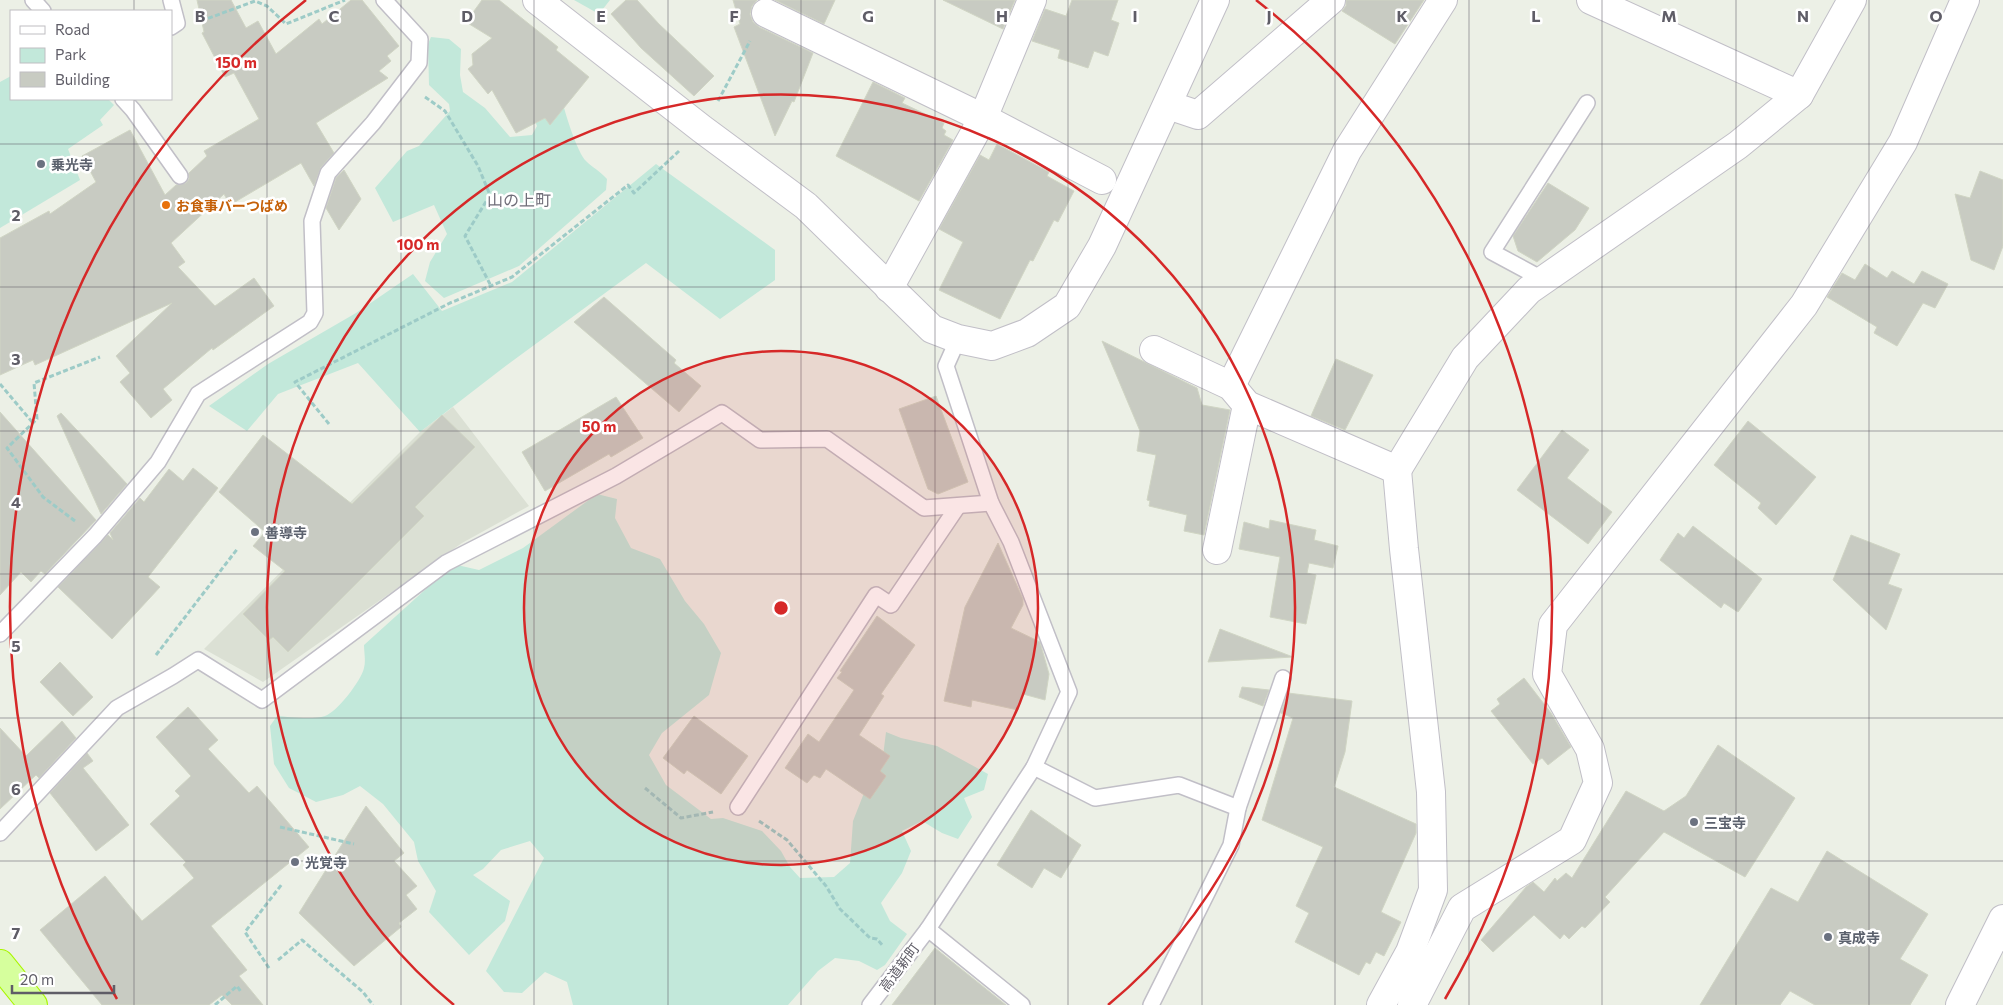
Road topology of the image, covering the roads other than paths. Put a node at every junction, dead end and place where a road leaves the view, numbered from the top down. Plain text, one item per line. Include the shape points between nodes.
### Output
1 (33, 0) edge
2 (171, 0) edge
3 (384, 0) edge
4 (537, 0) edge
5 (1032, 0) edge
6 (1216, 0) edge
7 (1331, 0) edge
8 (1443, 0) edge
9 (1590, 0) edge
10 (1852, 0) edge
11 (1965, 0) edge
12 (42, 10) edge
13 (766, 13) road end
14 (174, 25) edge
15 (1799, 96) junction
16 (123, 100) edge
17 (1587, 103) dead end
18 (1168, 105) junction
19 (983, 118) junction
20 (180, 176) dead end
21 (1102, 180) dead end
22 (1544, 280) junction
23 (889, 288) junction
24 (958, 340) junction
25 (1154, 350) dead end
26 (1239, 395) junction
27 (1397, 470) junction
28 (991, 503) junction
29 (958, 506) junction
30 (1217, 550) dead end
31 (0, 634) edge
32 (1283, 678) dead end
33 (1034, 767) junction
34 (738, 807) road end
35 (1238, 808) junction
36 (0, 833) edge
37 (2003, 919) edge
38 (928, 929) junction
39 (0, 964) edge
40 (34, 1005) edge
41 (870, 1005) edge
42 (1022, 1005) edge
43 (1151, 1005) edge
44 (1381, 1005) edge
45 (1412, 1005) edge
46 (1960, 1005) edge

1 - 12 lane
2 - 14 lane
3 - 31 lane via 420,40 419,63 374,123 328,173 312,221 315,313 310,322 198,394 158,462 95,536
4 - 23 street via 806,206
5 - 19 street
6 - 18 street
7 - 18 street via 1198,115
8 - 26 street via 1347,151
9 - 15 street
10 - 15 street
11 - 45 street via 1903,142 1804,305 1554,626 1547,674 1590,749 1598,783 1572,840 1462,908
13 - 19 street
15 - 22 street via 1738,145
16 - 20 lane
17 - 22 lane via 1492,252
18 - 24 street via 1102,246 1067,306 1027,333 992,346
19 - 21 street
19 - 23 street
22 - 27 street via 1529,290 1465,358
23 - 24 street via 932,329
24 - 28 lane, 高道新町 via 946,366
25 - 26 street
26 - 27 street
26 - 30 street
27 - 44 street via 1431,792 1434,890 1410,952
28 - 29 lane
28 - 33 lane, 高道新町 via 1011,542 1069,692
29 - 34 lane via 891,605 876,595
29 - 36 lane via 924,508 826,438 760,440 722,413 616,476 446,563 262,700 198,660 117,708
32 - 35 lane
33 - 35 lane via 1095,798 1178,785
33 - 38 lane, 高道新町
35 - 43 lane via 1232,845
37 - 46 street
38 - 41 lane, 高道新町
38 - 42 lane
39 - 40 highway

